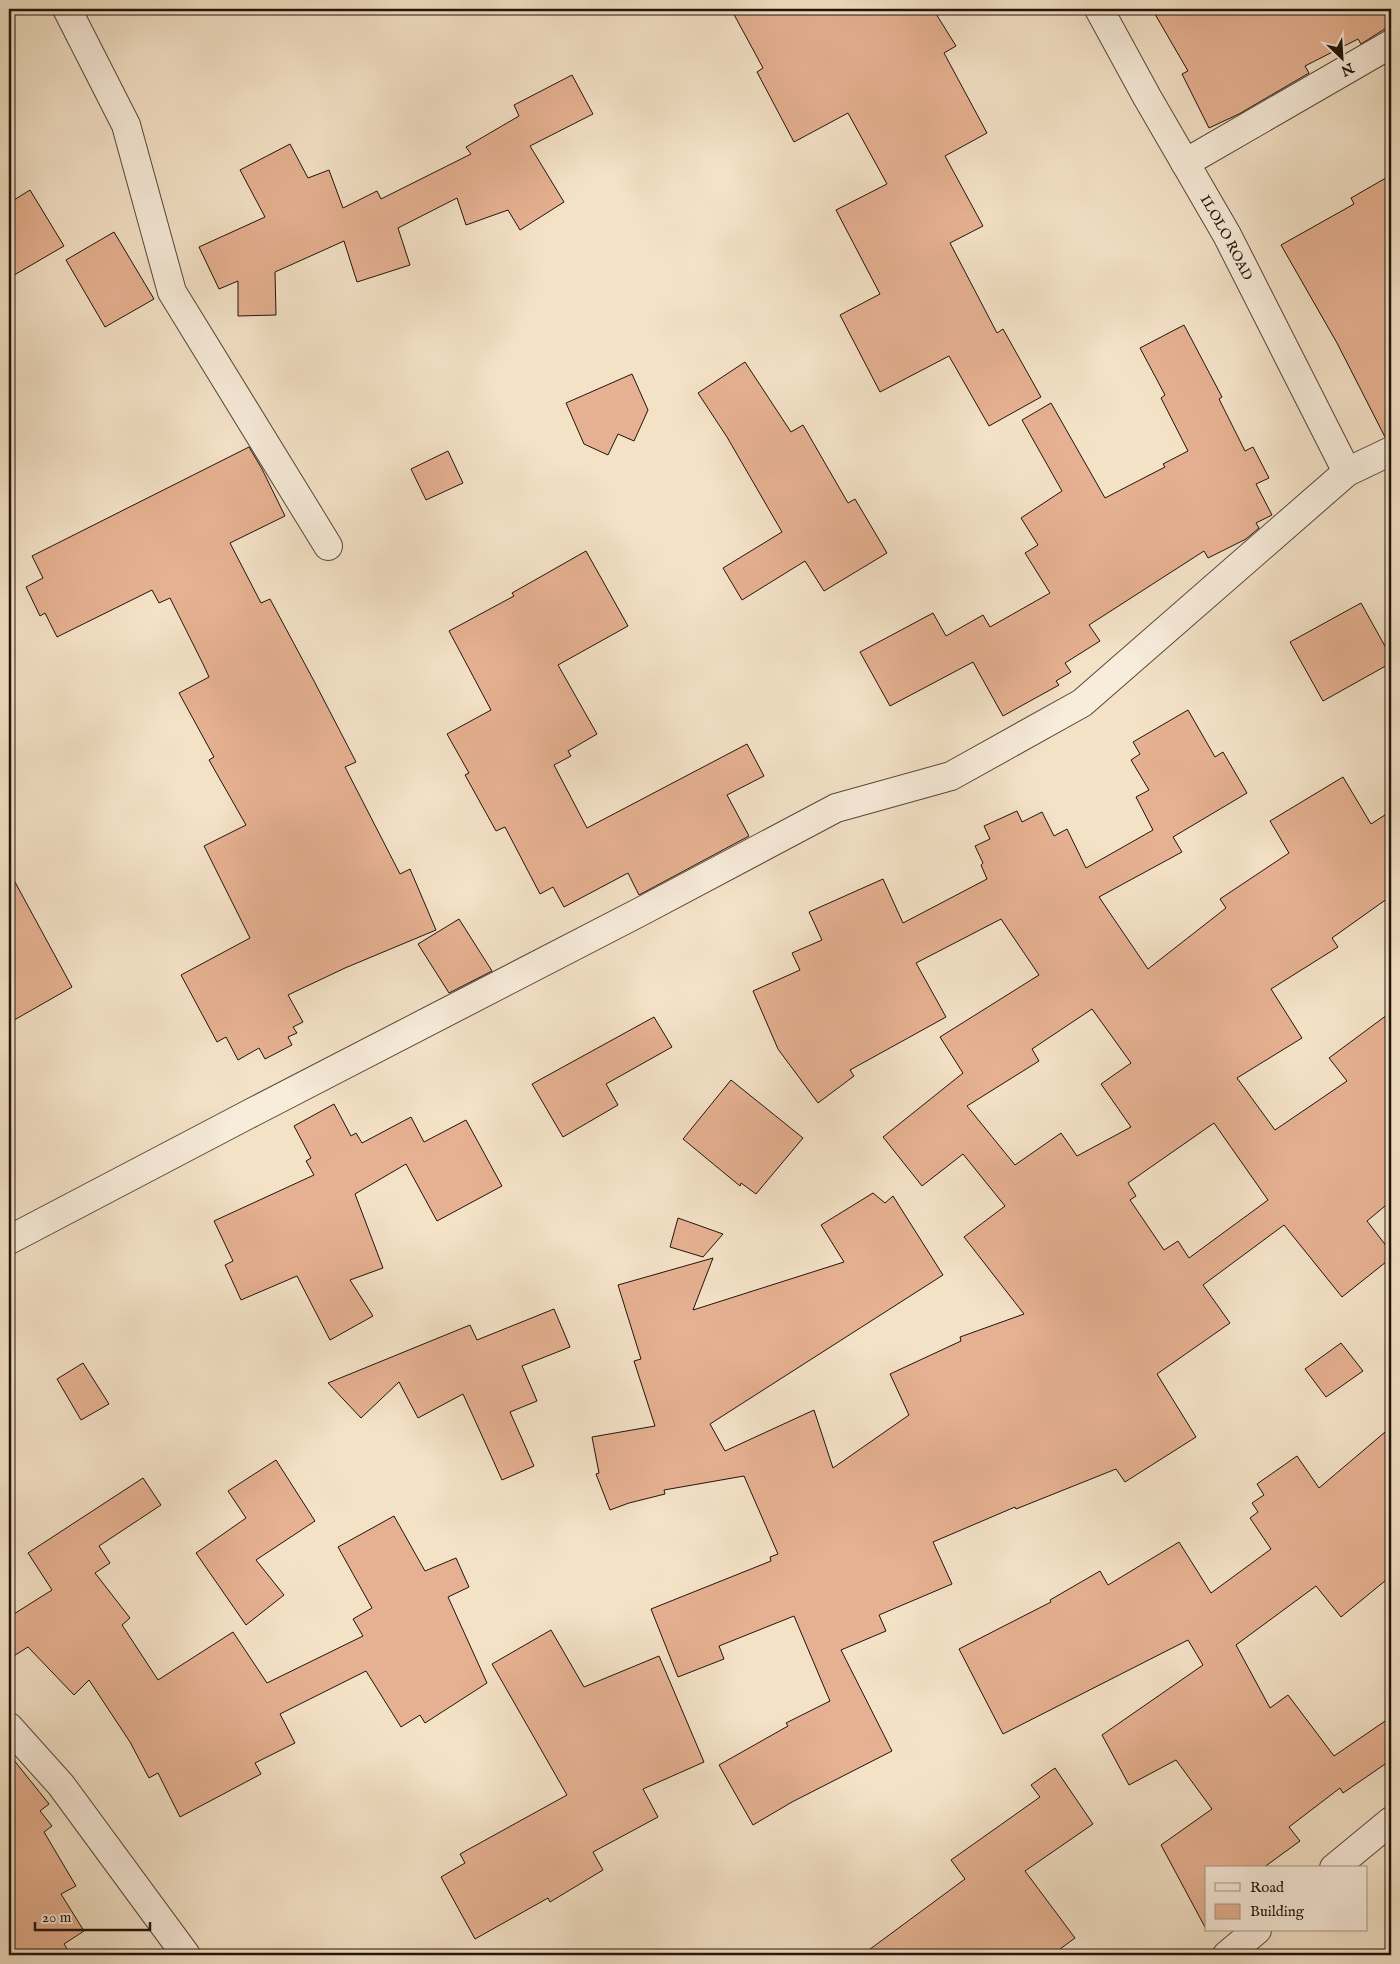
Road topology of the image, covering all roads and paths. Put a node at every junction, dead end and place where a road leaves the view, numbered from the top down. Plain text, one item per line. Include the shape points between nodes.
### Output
1 (68, 9) edge
2 (1099, 9) edge
3 (1391, 44) edge
4 (1185, 163) junction
5 (1391, 451) edge
6 (1347, 472) junction
7 (328, 546) dead end
8 (9, 1240) edge
9 (9, 1727) edge
10 (1391, 1821) edge
11 (1336, 1866) edge
12 (1255, 1932) edge
13 (186, 1955) edge
14 (1227, 1955) edge

1 - 7 street via 126,125 172,292
2 - 4 street, ILOLO ROAD
3 - 4 street
4 - 6 street, ILOLO ROAD via 1227,235
5 - 6 street
6 - 8 street via 1082,703 951,776 836,808
9 - 13 street via 61,1785
10 - 11 street
12 - 14 street

